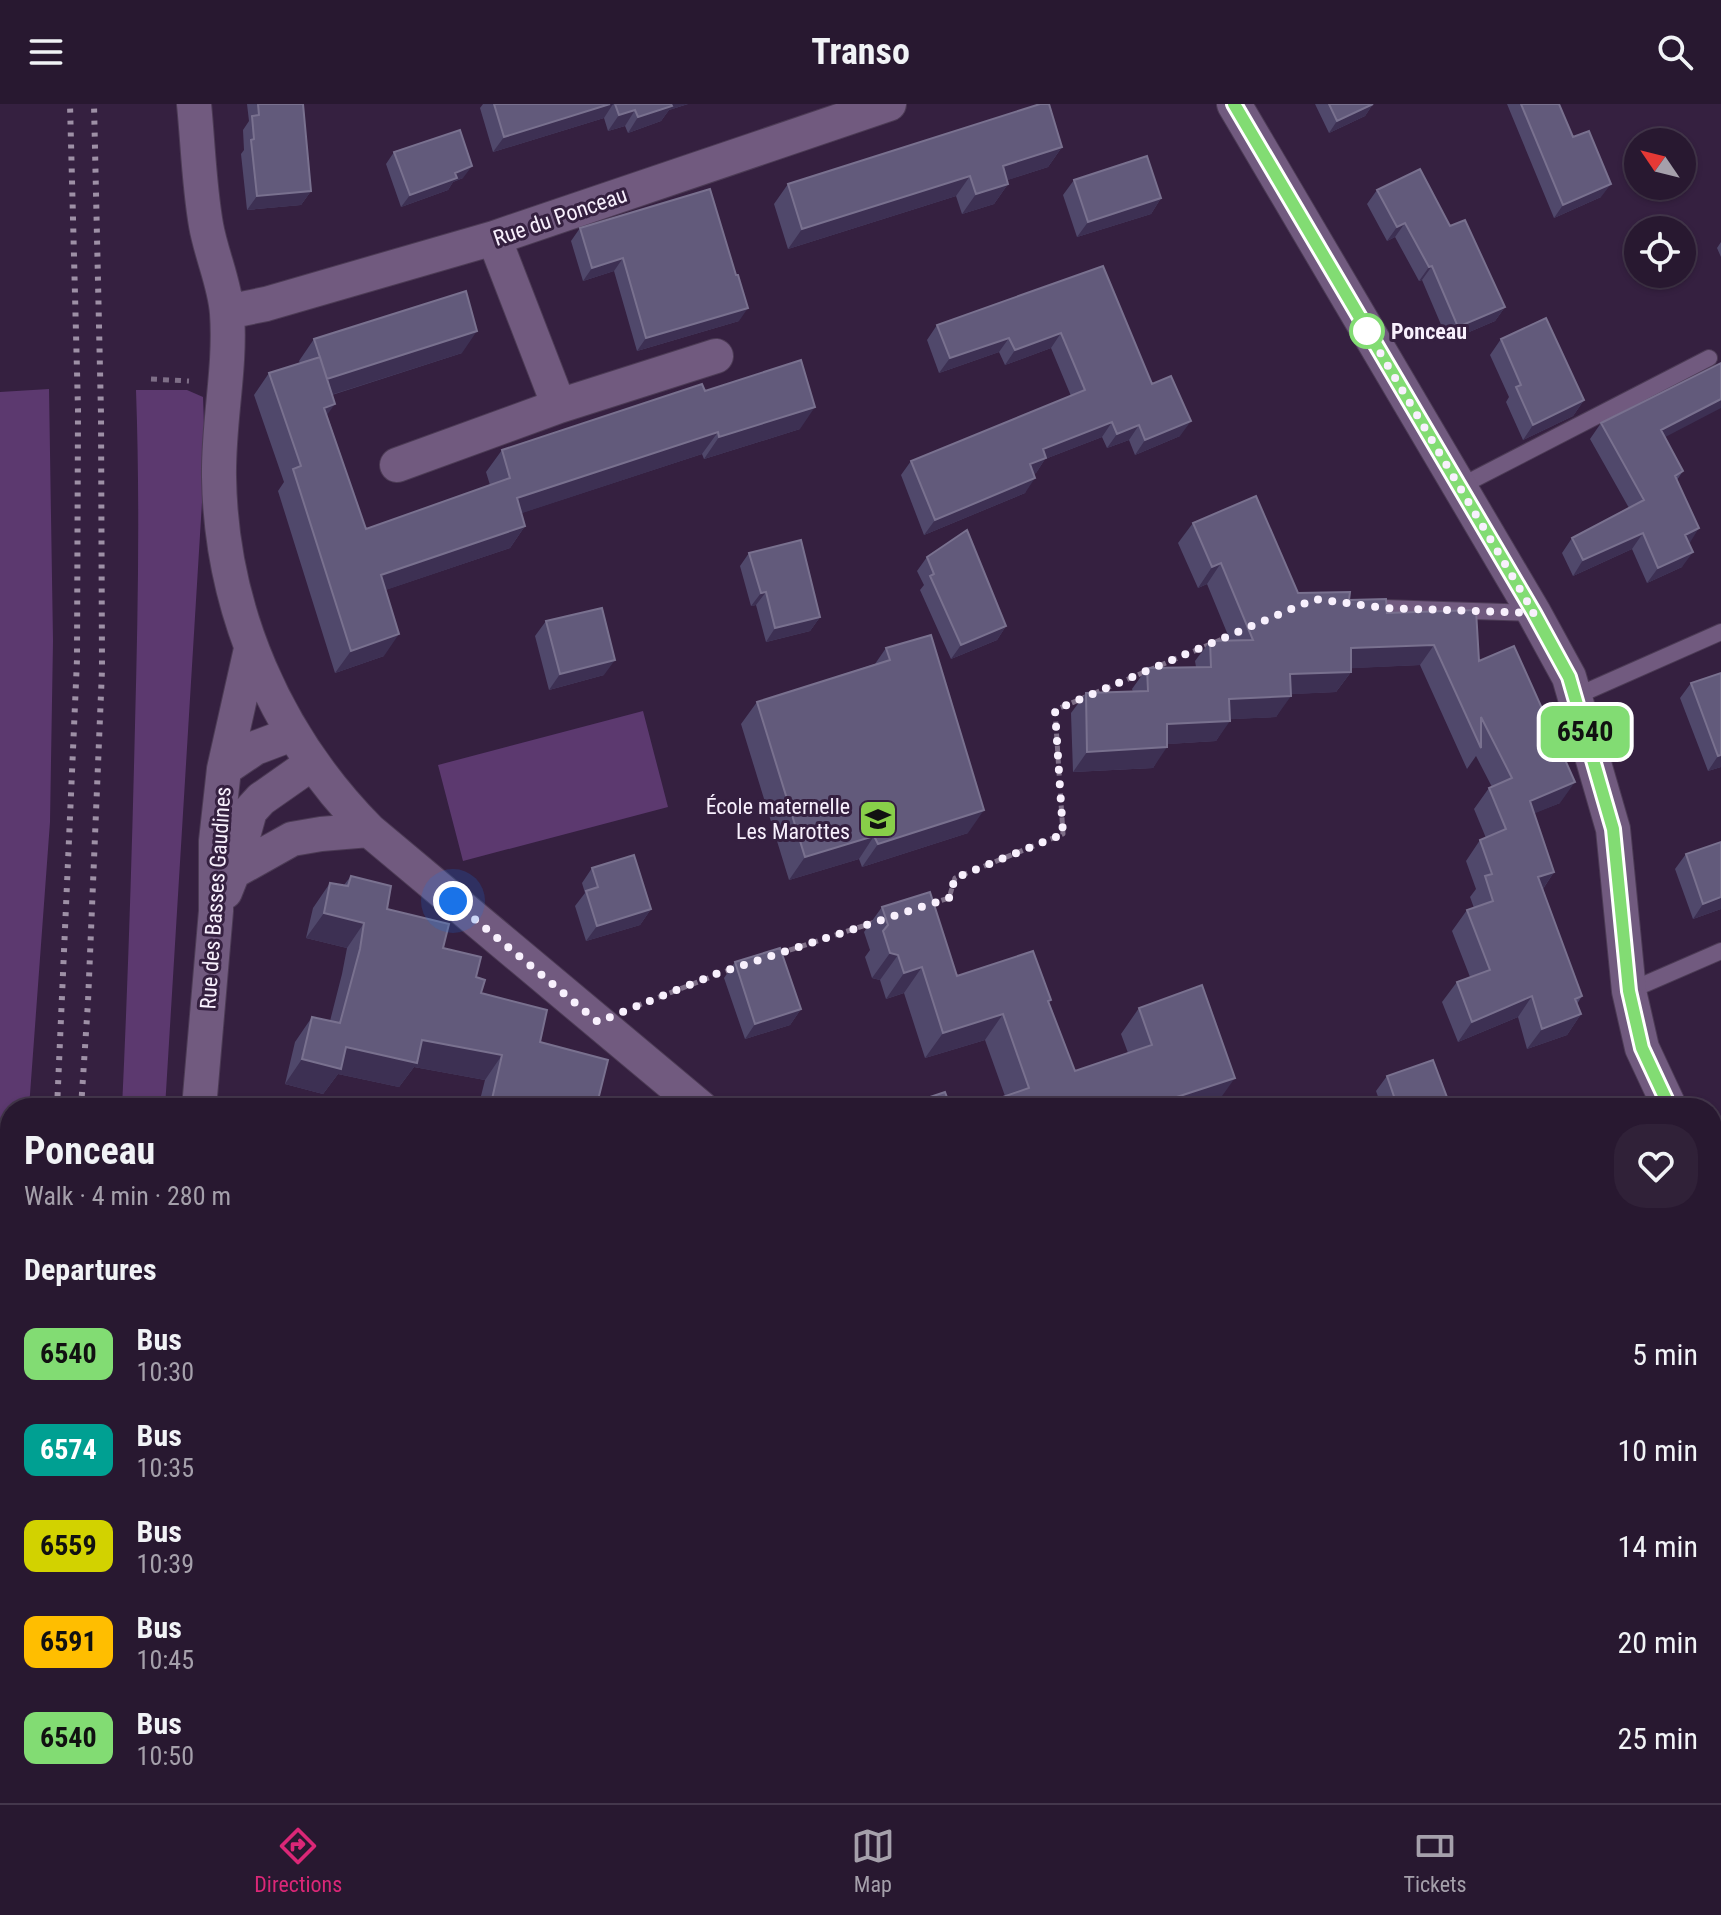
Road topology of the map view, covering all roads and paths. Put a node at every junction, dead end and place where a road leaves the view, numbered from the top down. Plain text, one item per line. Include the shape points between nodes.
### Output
1 (194, 104) edge
2 (889, 104) edge
3 (1234, 104) edge
4 (494, 238) junction
5 (227, 312) junction
6 (716, 356) dead end
7 (1709, 358) dead end
8 (151, 379) dead end
9 (194, 381) dead end
10 (559, 406) junction
11 (397, 465) dead end
12 (1459, 487) junction
13 (1384, 608) edge
14 (1534, 613) junction
15 (1243, 630) edge
16 (1721, 632) edge
17 (251, 649) junction
18 (1574, 697) junction
19 (292, 734) junction
20 (311, 764) junction
21 (224, 769) junction
22 (369, 830) junction
23 (233, 872) junction
24 (920, 907) edge
25 (216, 911) junction
26 (876, 922) dead end
27 (1721, 951) edge
28 (775, 955) edge
29 (745, 964) edge
30 (1629, 991) junction
31 (598, 1022) junction
32 (200, 1098) edge
33 (689, 1098) edge
34 (1665, 1098) edge

1 - 5 street via 206,224
2 - 4 street, Rue du Ponceau
3 - 12 street
4 - 5 street, Rue du Ponceau
4 - 10 street
5 - 17 street via 220,490 232,593
6 - 10 street
7 - 12 lane
8 - 9 path
10 - 11 street
12 - 14 street
13 - 14 lane
14 - 18 street via 1569,677
15 - 24 path via 1055,710 1063,834 955,878 949,898
16 - 18 lane
17 - 19 street
17 - 21 street, Rue des Basses Gaudines
18 - 30 street via 1613,829
19 - 20 street
19 - 21 street via 255,748
20 - 22 street
20 - 23 street via 250,811
21 - 25 street, Rue des Basses Gaudines
22 - 23 street via 292,839
22 - 31 street
23 - 25 street
25 - 32 street, Rue des Basses Gaudines
26 - 28 path
27 - 30 lane
29 - 31 path
30 - 34 street via 1642,1048
31 - 33 street

